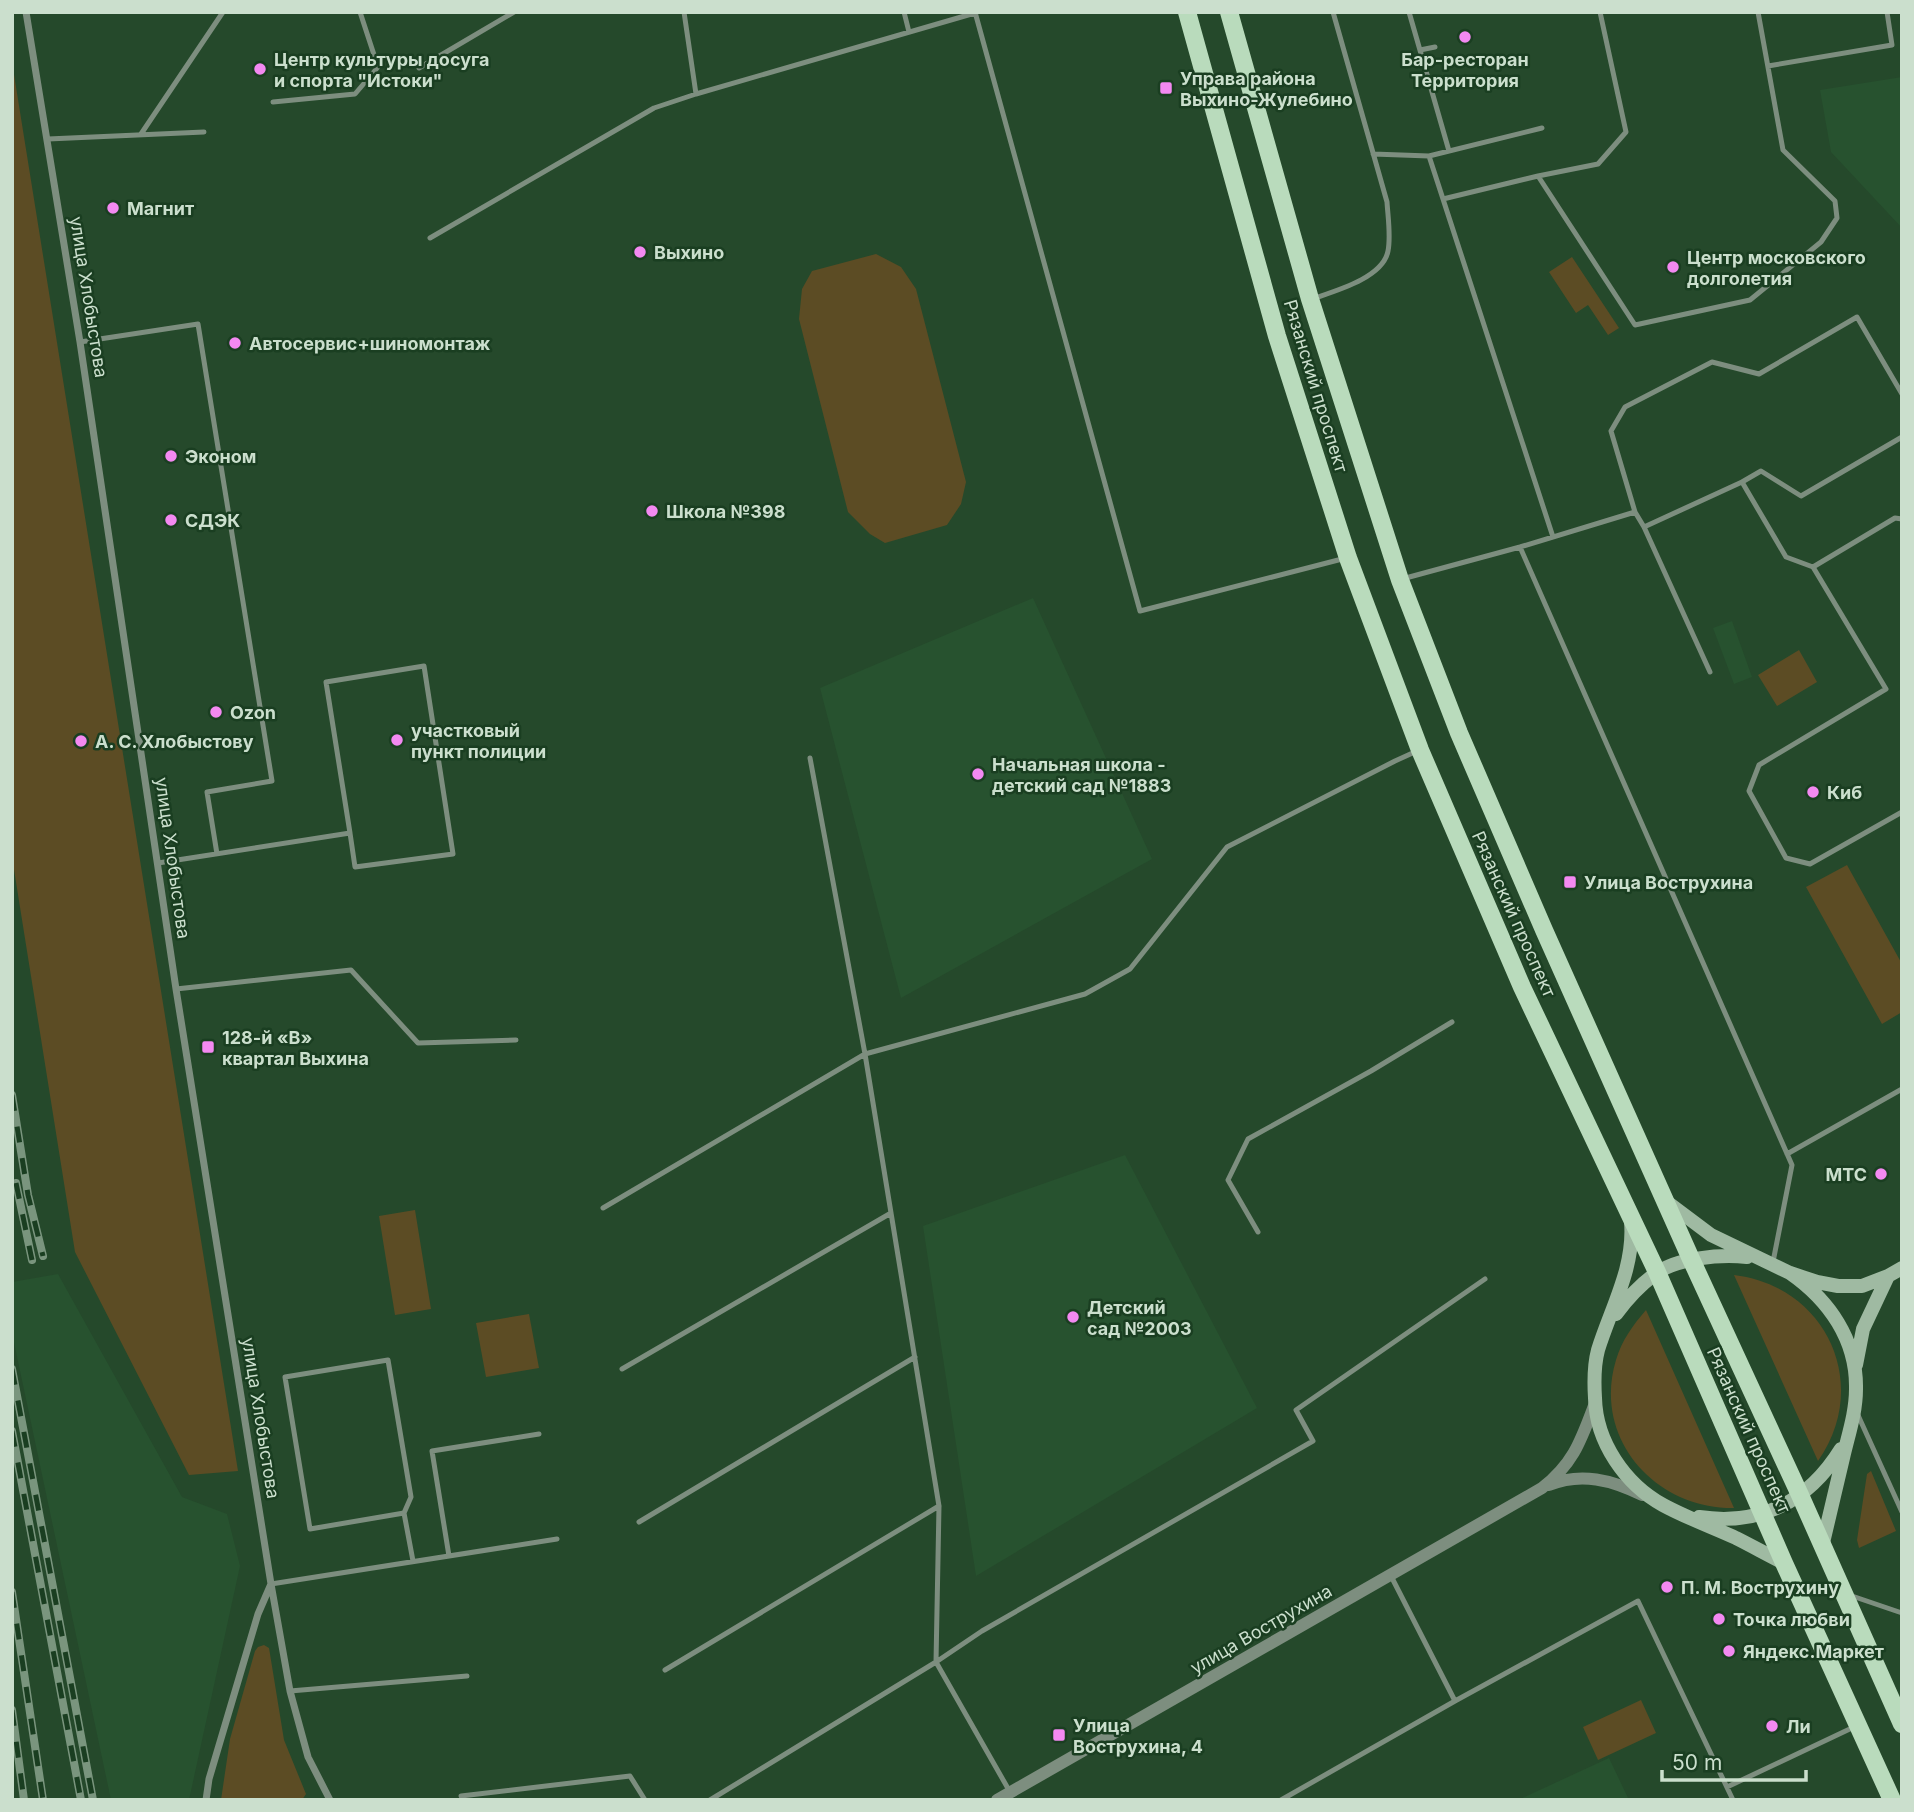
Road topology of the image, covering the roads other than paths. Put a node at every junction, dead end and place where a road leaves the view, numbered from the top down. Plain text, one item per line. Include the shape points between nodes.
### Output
1 (26, 12) edge
2 (223, 12) edge
3 (360, 12) edge
4 (514, 12) edge
5 (684, 12) edge
6 (904, 12) edge
7 (1187, 12) edge
8 (1230, 12) edge
9 (1333, 12) edge
10 (1409, 12) edge
11 (1600, 12) edge
12 (1758, 12) edge
13 (1886, 12) edge
14 (975, 13) edge
15 (909, 32) junction
16 (1435, 47) dead end
17 (1420, 50) junction
18 (1768, 66) junction
19 (419, 68) dead end
20 (696, 94) junction
21 (273, 102) dead end
22 (1542, 128) dead end
23 (204, 132) dead end
24 (141, 134) junction
25 (48, 139) junction
26 (1449, 151) junction
27 (1373, 153) junction
28 (1429, 156) junction
29 (1538, 176) junction
30 (1443, 199) junction
31 (430, 238) dead end
32 (1310, 299) junction
33 (80, 342) junction
34 (1902, 379) edge
35 (1895, 383) junction
36 (1902, 394) edge
37 (1902, 437) edge
38 (1742, 482) junction
39 (1635, 512) junction
40 (1902, 519) edge
41 (1644, 527) junction
42 (1553, 537) junction
43 (1520, 547) junction
44 (1348, 558) junction
45 (1813, 568) junction
46 (1400, 580) junction
47 (1710, 672) dead end
48 (1420, 750) junction
49 (810, 758) dead end
50 (1902, 812) edge
51 (350, 833) junction
52 (217, 854) junction
53 (158, 863) junction
54 (176, 989) junction
55 (1451, 1022) dead end
56 (516, 1040) dead end
57 (865, 1054) junction
58 (1902, 1090) edge
59 (1787, 1154) junction
60 (1666, 1201) junction
61 (603, 1208) dead end
62 (891, 1213) junction
63 (1630, 1213) junction
64 (1258, 1232) dead end
65 (1691, 1259) junction
66 (1765, 1261) junction
67 (1902, 1268) edge
68 (1657, 1272) junction
69 (1790, 1273) junction
70 (1888, 1276) junction
71 (1485, 1279) dead end
72 (1605, 1331) junction
73 (915, 1357) junction
74 (622, 1369) dead end
75 (1855, 1373) junction
76 (1595, 1403) junction
77 (1854, 1408) junction
78 (539, 1434) dead end
79 (1848, 1438) junction
80 (1542, 1488) junction
81 (1800, 1495) junction
82 (1661, 1505) junction
83 (939, 1506) junction
84 (1902, 1512) edge
85 (404, 1513) junction
86 (1680, 1513) junction
87 (1763, 1514) junction
88 (639, 1522) dead end
89 (556, 1539) dead end
90 (1822, 1547) junction
91 (449, 1556) junction
92 (413, 1561) junction
93 (1784, 1563) junction
94 (1391, 1575) junction
95 (271, 1584) junction
96 (1844, 1594) junction
97 (1902, 1613) edge
98 (936, 1661) junction
99 (665, 1670) dead end
100 (467, 1676) dead end
101 (290, 1691) junction
102 (1455, 1701) junction
103 (1902, 1724) edge
104 (1858, 1725) junction
105 (1727, 1787) junction
106 (1010, 1792) junction
107 (461, 1797) dead end
108 (206, 1800) edge
109 (330, 1800) edge
110 (645, 1800) edge
111 (710, 1800) edge
112 (997, 1800) edge
113 (1281, 1800) edge
114 (1733, 1800) edge
115 (1892, 1800) edge

1 - 25 street, улица Хлобыстова
2 - 24 lane
3 - 21 lane via 378,67 355,94
4 - 19 lane
5 - 20 lane
6 - 15 lane
7 - 44 main road, Рязанский проспект via 1277,336
8 - 32 main road, Рязанский проспект
9 - 27 lane
10 - 17 lane
11 - 29 lane via 1626,132 1598,164
12 - 18 lane
13 - 18 lane via 1892,45
14 - 15 lane
14 - 44 lane via 1140,611
15 - 20 lane
16 - 17 lane
17 - 26 lane
18 - 29 lane via 1783,150 1835,201 1838,218 1821,242 1751,300 1635,325
20 - 31 lane via 654,108
22 - 26 lane
23 - 24 lane
24 - 25 lane
25 - 33 street, улица Хлобыстова
26 - 28 lane
27 - 28 lane
27 - 32 lane via 1387,202 1388,254 1375,272
28 - 30 lane
29 - 30 lane
30 - 42 lane
32 - 46 main road, Рязанский проспект
33 - 52 lane via 198,324 272,781 207,792
33 - 53 street, улица Хлобыстова
34 - 35 lane
35 - 36 lane
35 - 39 lane via 1857,317 1759,374 1712,362 1625,407 1611,431
37 - 38 lane via 1801,496 1761,471
38 - 41 lane
38 - 45 lane via 1786,557
39 - 41 lane
39 - 42 lane
40 - 45 lane via 1895,518
41 - 47 lane
42 - 43 lane
43 - 46 lane
43 - 59 lane
44 - 48 main road, Рязанский проспект
45 - 50 lane via 1886,688 1759,765 1749,791 1786,858 1810,864
46 - 60 main road, Рязанский проспект via 1539,920
48 - 57 lane via 1227,847 1130,969 1085,994
48 - 63 main road, Рязанский проспект via 1522,987
49 - 57 lane
51 - 51 lane via 326,682 424,666 453,854 355,867
51 - 52 lane
52 - 53 lane
53 - 54 street, улица Хлобыстова
54 - 56 lane via 351,970 418,1043
54 - 95 street, улица Хлобыстова
55 - 64 lane via 1248,1139 1228,1180
57 - 61 lane
57 - 62 lane
58 - 59 lane
59 - 66 lane via 1792,1165
60 - 65 main road, Рязанский проспект
60 - 66 main road via 1711,1235
62 - 73 lane
62 - 74 lane
63 - 68 main road, Рязанский проспект
63 - 72 main road via 1628,1267
65 - 66 main road via 1730,1255
65 - 68 main road
65 - 81 main road, Рязанский проспект
66 - 69 main road
67 - 70 main road
68 - 72 main road via 1628,1297
68 - 87 main road, Рязанский проспект
69 - 70 main road via 1838,1286 1862,1286
69 - 75 main road via 1829,1309 1847,1339
70 - 75 main road via 1863,1329
71 - 98 lane via 1296,1410 1313,1440
72 - 76 main road via 1594,1379
73 - 83 lane
73 - 88 lane
75 - 77 main road
76 - 80 street, улица Вострухина via 1574,1455
76 - 82 main road via 1596,1418 1613,1458
77 - 79 main road
77 - 84 lane
78 - 91 lane via 432,1451
79 - 81 main road via 1822,1477
79 - 90 main road
80 - 82 street, улица Вострухина via 1558,1482 1606,1480
80 - 94 street, улица Вострухина
81 - 87 main road
81 - 90 main road, Рязанский проспект
82 - 86 main road
83 - 98 lane
83 - 99 lane
85 - 85 lane via 411,1496 388,1360 285,1377 310,1529
85 - 92 lane
86 - 87 main road via 1730,1520
86 - 93 main road
87 - 93 main road, Рязанский проспект
89 - 91 lane
90 - 96 main road, Рязанский проспект
91 - 92 lane
92 - 95 lane
93 - 104 main road, Рязанский проспект
94 - 102 lane
94 - 106 street, улица Вострухина
95 - 101 street, улица Хлобыстова
95 - 108 street via 258,1614
96 - 97 lane
96 - 103 main road, Рязанский проспект
98 - 106 lane
98 - 111 lane
100 - 101 lane
101 - 109 street, улица Хлобыстова via 308,1757
102 - 105 lane via 1638,1601
102 - 113 lane
104 - 105 lane
104 - 115 main road, Рязанский проспект
105 - 114 lane
106 - 112 street, улица Вострухина
107 - 110 lane via 630,1776

